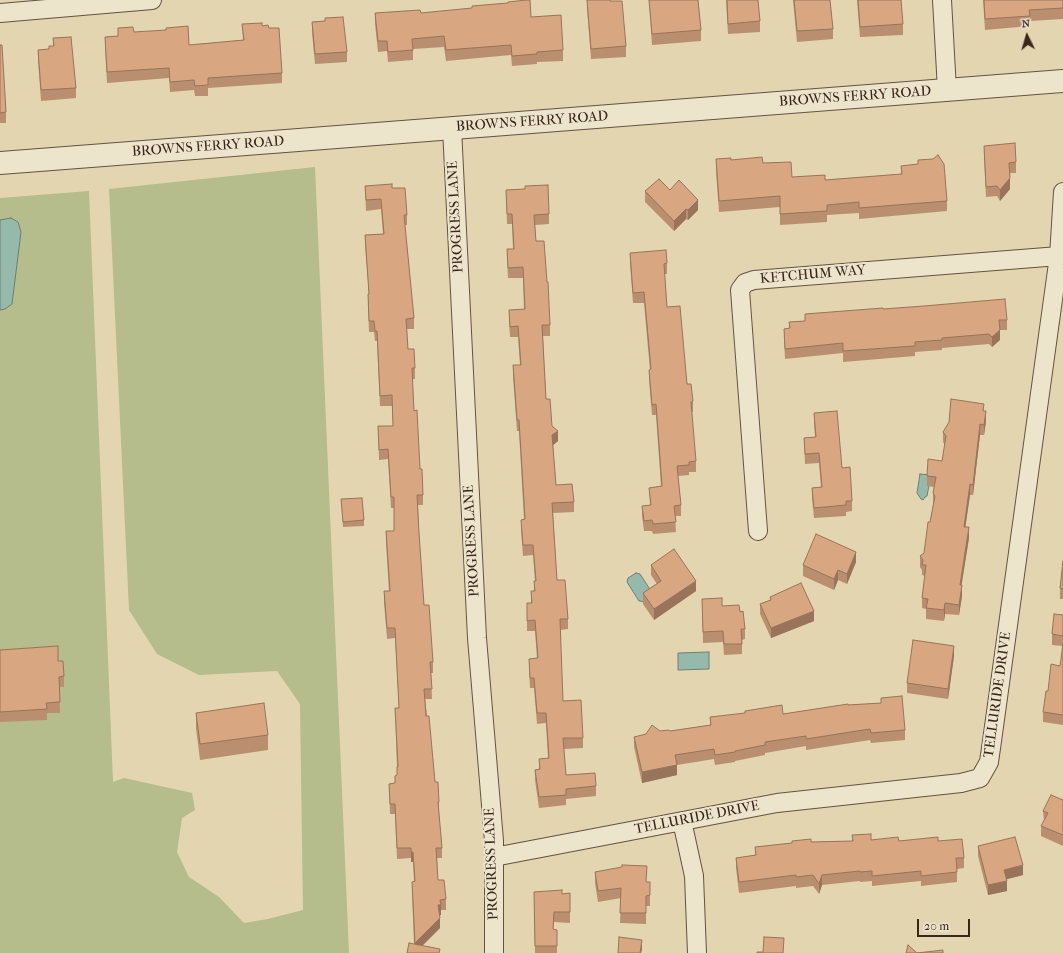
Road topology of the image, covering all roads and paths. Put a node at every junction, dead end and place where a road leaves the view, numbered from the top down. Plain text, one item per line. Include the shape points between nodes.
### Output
1 (152, 0) edge
2 (942, 0) edge
3 (0, 13) edge
4 (1063, 81) edge
5 (947, 90) junction
6 (452, 128) junction
7 (0, 163) edge
8 (1063, 192) edge
9 (1059, 256) junction
10 (758, 531) dead end
11 (682, 821) junction
12 (494, 857) junction
13 (494, 953) edge
14 (697, 953) edge

1 - 3 street
2 - 5 street
4 - 5 street, BROWNS FERRY ROAD
5 - 6 street, BROWNS FERRY ROAD
6 - 7 street, BROWNS FERRY ROAD
6 - 12 street, PROGRESS LANE via 477,638
8 - 9 street, TELLURIDE DRIVE
9 - 10 street, KETCHUM WAY via 762,279 744,283 740,290
9 - 11 street, TELLURIDE DRIVE via 989,762 980,778 961,783 777,803
11 - 12 street, TELLURIDE DRIVE
11 - 14 street via 694,876
12 - 13 street, PROGRESS LANE

